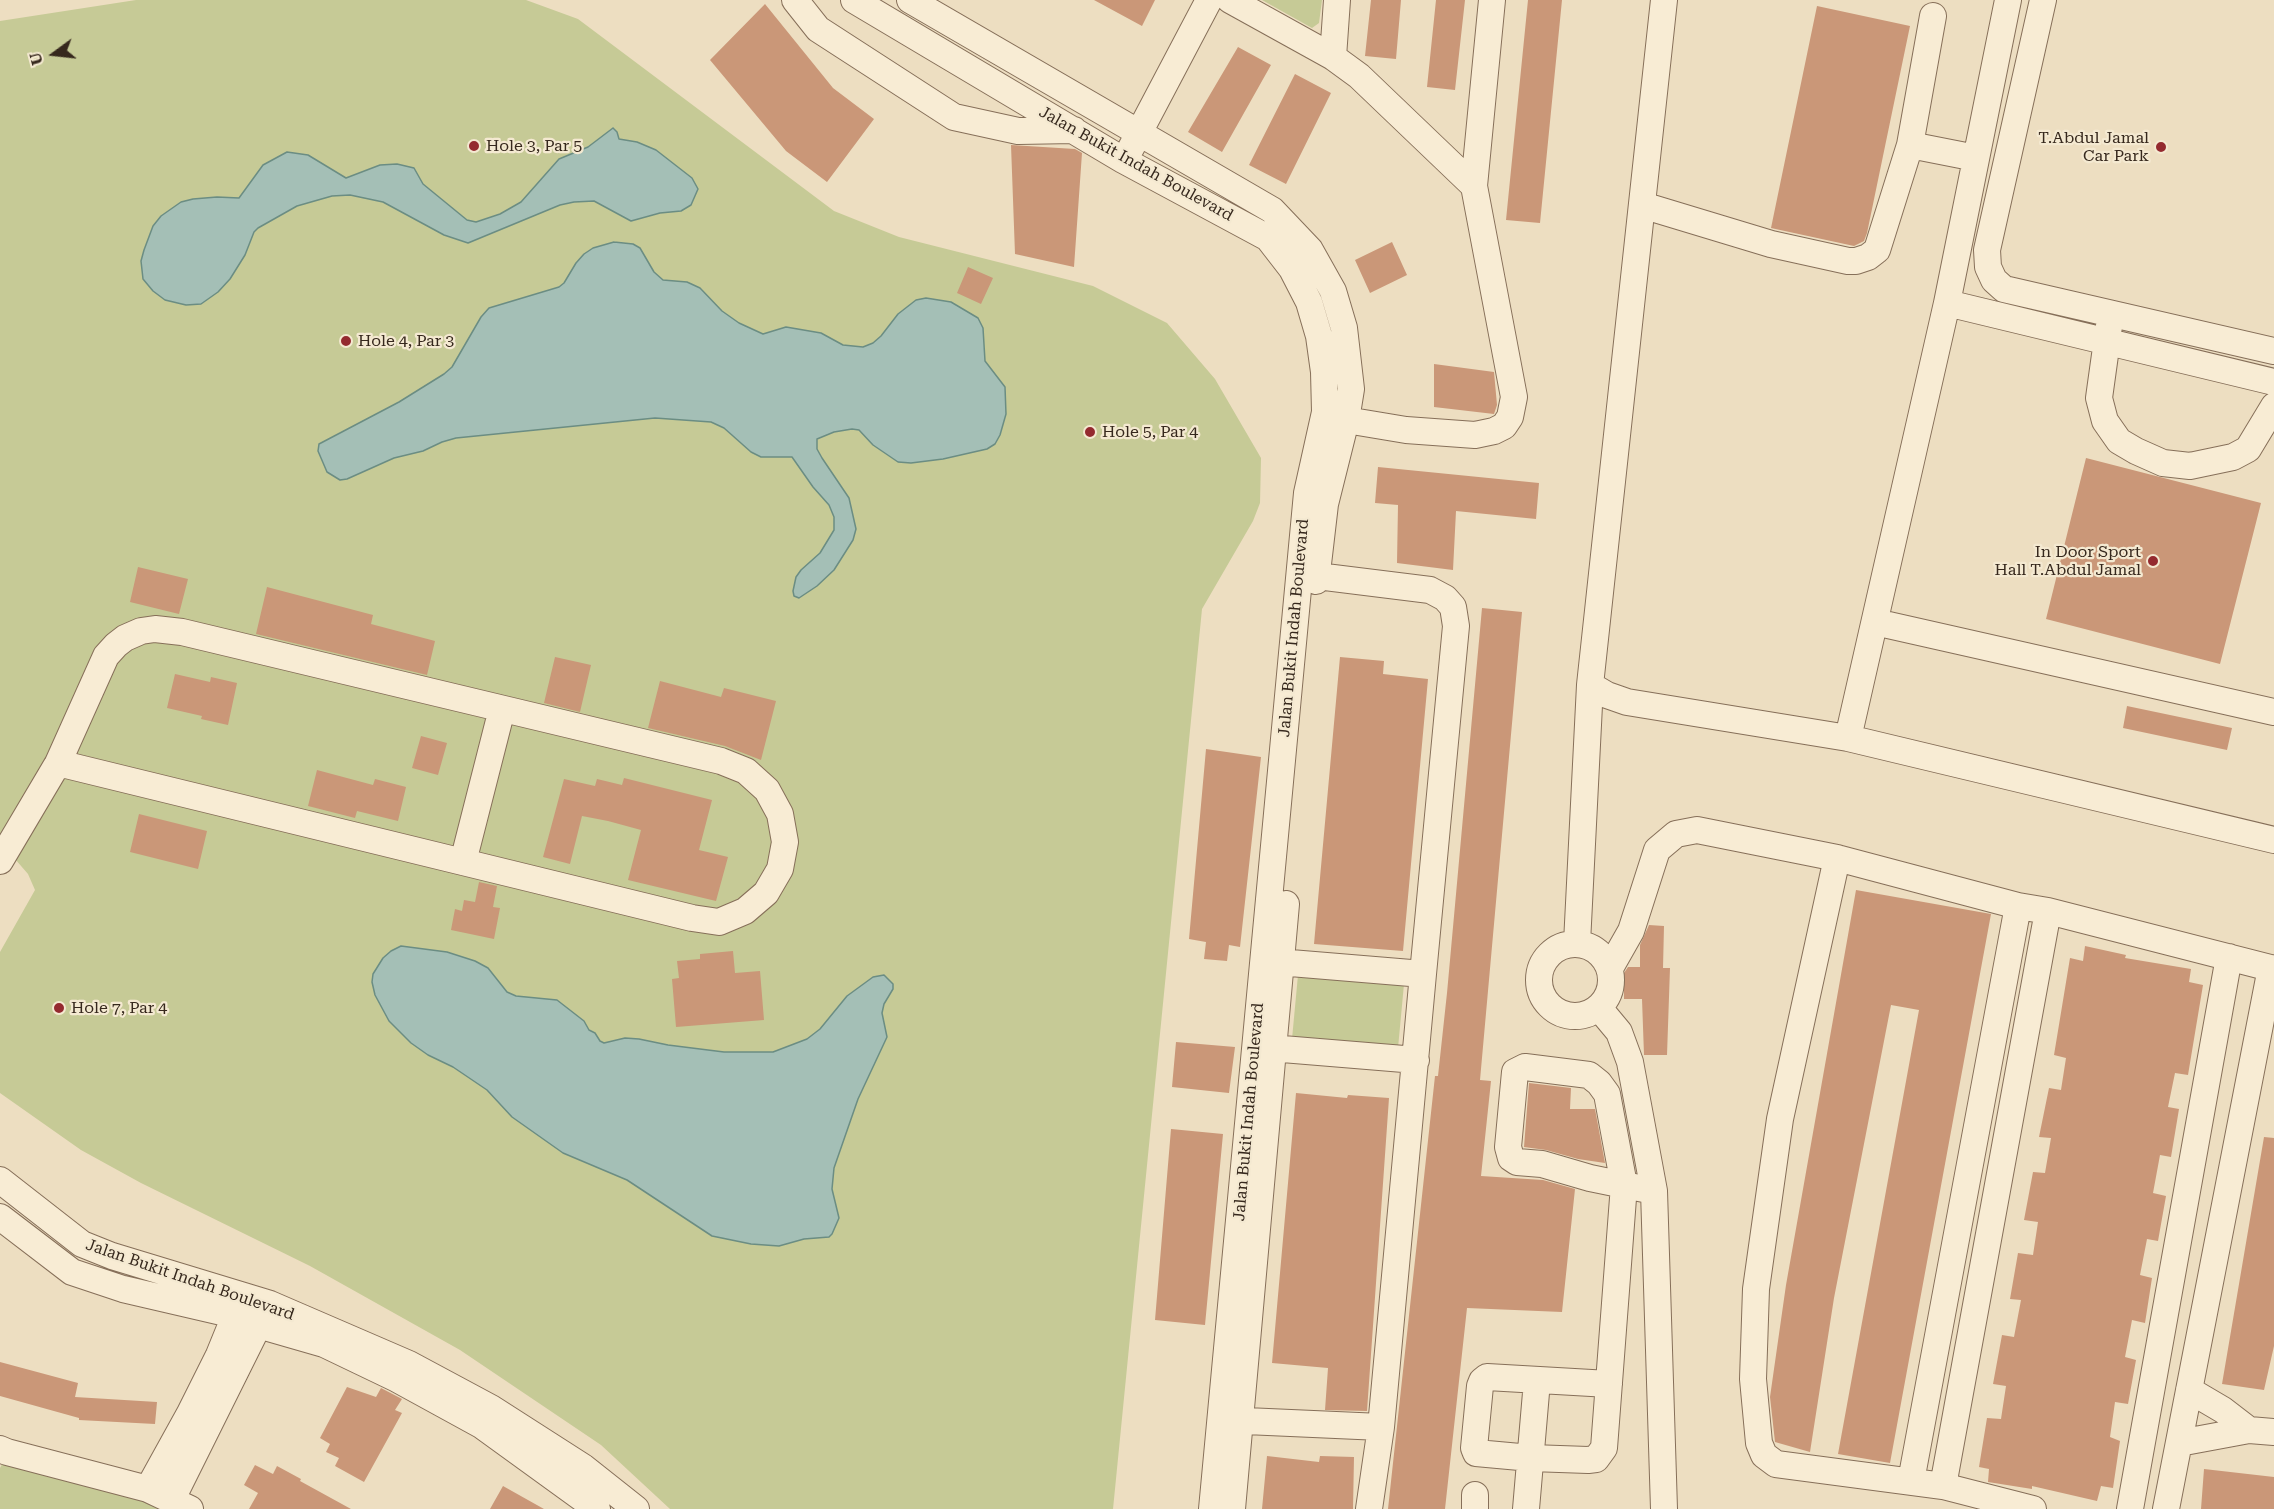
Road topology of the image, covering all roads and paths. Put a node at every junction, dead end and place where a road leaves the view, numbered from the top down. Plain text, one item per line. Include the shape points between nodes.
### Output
1 (795, 0) edge
2 (854, 0) edge
3 (910, 0) edge
4 (1209, 0) edge
5 (1230, 0) edge
6 (1336, 0) edge
7 (1492, 0) edge
8 (1664, 0) edge
9 (2008, 0) edge
10 (2043, 0) edge
11 (1933, 16) dead end
12 (1333, 57) junction
13 (1986, 110) junction
14 (2017, 117) junction
15 (1074, 130) junction
16 (1140, 135) junction
17 (1910, 145) junction
18 (1976, 158) junction
19 (1123, 160) junction
20 (1474, 186) junction
21 (1642, 205) junction
22 (1956, 261) junction
23 (1988, 267) junction
24 (1947, 303) junction
25 (2112, 314) junction
26 (2106, 342) junction
27 (2274, 351) edge
28 (2274, 382) edge
29 (2274, 406) edge
30 (1336, 416) junction
31 (1308, 575) junction
32 (1875, 622) junction
33 (1590, 686) junction
34 (502, 709) junction
35 (2274, 712) edge
36 (1848, 738) junction
37 (58, 763) junction
38 (2274, 840) edge
39 (1837, 858) junction
40 (0, 861) edge
41 (463, 862) junction
42 (2018, 906) junction
43 (2048, 911) junction
44 (1577, 944) junction
45 (2229, 957) junction
46 (1272, 961) junction
47 (1610, 968) junction
48 (2272, 968) edge
49 (1423, 974) junction
50 (1599, 1008) junction
51 (1264, 1048) junction
52 (1416, 1060) junction
53 (0, 1180) edge
54 (1623, 1185) junction
55 (1654, 1191) junction
56 (0, 1217) edge
57 (239, 1306) junction
58 (264, 1315) junction
59 (1537, 1381) junction
60 (1609, 1384) junction
61 (2189, 1390) junction
62 (1230, 1420) junction
63 (1381, 1427) junction
64 (2262, 1431) edge
65 (2180, 1443) junction
66 (2, 1455) edge
67 (1531, 1458) junction
68 (1911, 1481) junction
69 (1943, 1486) junction
70 (148, 1489) junction
71 (181, 1504) edge
72 (589, 1506) edge
73 (636, 1509) edge
74 (1212, 1509) edge
75 (1232, 1509) edge
76 (1369, 1509) edge
77 (1526, 1509) edge
78 (1664, 1509) edge
79 (2033, 1509) edge
80 (2130, 1509) edge
81 (2166, 1509) edge

1 - 15 street via 818,29 954,117 1018,131
2 - 15 street, Jalan Bukit Indah Boulevard
3 - 16 street
4 - 16 street
5 - 12 street
6 - 12 street
7 - 20 street
8 - 21 street
9 - 13 street
10 - 14 street
11 - 17 street
12 - 20 street via 1359,76
13 - 14 street
13 - 18 street
14 - 23 street via 1987,250
15 - 19 street, Jalan Bukit Indah Boulevard
16 - 19 street
16 - 30 street via 1272,210 1310,250 1333,291 1344,328 1351,389
17 - 18 street
17 - 21 street via 1877,250 1856,261 1771,244
18 - 22 street
19 - 30 street, Jalan Bukit Indah Boulevard via 1268,238 1292,269 1309,302
20 - 30 street via 1514,397 1510,417 1504,426 1475,435 1406,430
21 - 33 street
22 - 23 street
22 - 24 street
23 - 25 street via 2004,289
24 - 26 street
24 - 32 street
25 - 26 street
25 - 27 street
26 - 28 street
26 - 29 street via 2099,398 2105,421 2119,441 2163,463 2190,466 2233,457 2248,449
30 - 31 street via 1325,504
31 - 46 street
31 - 49 street via 1430,590 1453,607 1456,626
32 - 35 street
32 - 36 street
33 - 36 street via 1627,702
33 - 44 street
34 - 37 street via 182,632 141,631 116,645 106,656
34 - 41 street
34 - 41 street via 721,761 746,771 767,790 780,814 785,842 780,869 766,893 745,912 719,921 692,918
36 - 38 street
37 - 40 street
37 - 41 street
39 - 42 street
39 - 47 street via 1697,830 1676,834 1657,850 1631,931
39 - 68 street via 1780,1119 1756,1288 1753,1379 1759,1443 1764,1455 1776,1464
42 - 43 street
42 - 68 street
43 - 45 street
43 - 69 street
44 - 47 street via 1597,951
44 - 50 street via 1566,945 1548,956 1540,974 1541,990 1551,1007 1569,1016 1590,1014
45 - 48 street
45 - 80 street
46 - 49 street
46 - 51 street
47 - 50 street via 1611,990
48 - 61 street
49 - 52 street
50 - 55 street via 1619,1032 1630,1062
51 - 52 street
51 - 62 street
52 - 63 street
53 - 57 street, Jalan Bukit Indah Boulevard via 82,1244
54 - 54 street via 1511,1158 1508,1147 1515,1072 1525,1067 1589,1075 1599,1083 1607,1095
54 - 55 street
54 - 60 street
55 - 78 street
56 - 57 street via 72,1272 123,1289
57 - 58 street
57 - 70 street via 219,1355
58 - 71 street
58 - 72 street via 397,1379 481,1425
58 - 73 street, Jalan Bukit Indah Boulevard via 409,1364 491,1408 583,1467
59 - 60 street
59 - 67 street
59 - 67 street via 1487,1377 1482,1381 1474,1448 1480,1455
60 - 67 street via 1600,1456 1588,1460
61 - 64 street
61 - 65 street
62 - 63 street
62 - 74 street
62 - 75 street
63 - 76 street
64 - 65 street
65 - 81 street
66 - 70 street
67 - 77 street
68 - 69 street
69 - 79 street
70 - 71 street

